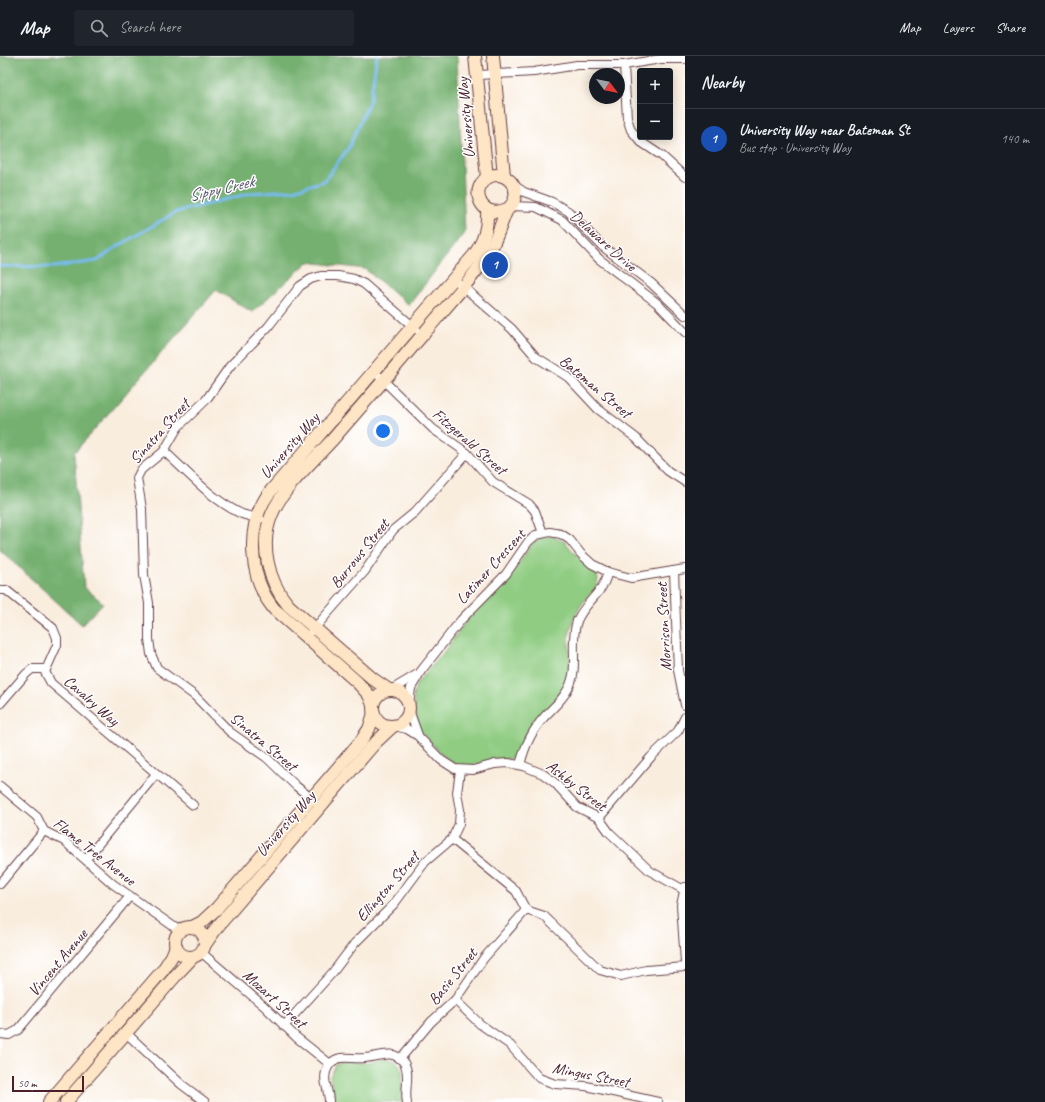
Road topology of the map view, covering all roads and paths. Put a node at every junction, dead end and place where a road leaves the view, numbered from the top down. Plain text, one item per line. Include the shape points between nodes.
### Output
1 (475, 56) edge
2 (493, 56) edge
3 (685, 59) edge
4 (624, 65) junction
5 (495, 74) junction
6 (478, 75) junction
7 (504, 176) junction
8 (685, 177) edge
9 (487, 178) junction
10 (514, 185) junction
11 (509, 207) junction
12 (487, 210) junction
13 (458, 283) junction
14 (685, 316) edge
15 (412, 326) junction
16 (685, 332) edge
17 (422, 334) junction
18 (374, 371) junction
19 (384, 380) junction
20 (164, 451) junction
21 (467, 453) junction
22 (685, 482) edge
23 (257, 518) junction
24 (269, 521) junction
25 (543, 533) junction
26 (685, 569) edge
27 (674, 571) junction
28 (608, 572) junction
29 (0, 590) edge
30 (315, 628) junction
31 (307, 637) junction
32 (46, 668) junction
33 (421, 671) junction
34 (390, 690) junction
35 (0, 704) edge
36 (685, 705) edge
37 (409, 707) junction
38 (373, 709) junction
39 (685, 717) edge
40 (393, 726) junction
41 (418, 736) junction
42 (520, 765) junction
43 (460, 770) junction
44 (156, 774) junction
45 (0, 786) edge
46 (311, 798) junction
47 (193, 805) dead end
48 (321, 806) junction
49 (599, 818) junction
50 (44, 831) junction
51 (452, 839) junction
52 (86, 859) junction
53 (0, 884) edge
54 (684, 888) edge
55 (130, 896) junction
56 (526, 910) junction
57 (192, 927) junction
58 (180, 931) junction
59 (176, 946) junction
60 (200, 951) junction
61 (685, 962) edge
62 (685, 967) edge
63 (455, 1000) junction
64 (116, 1025) junction
65 (284, 1026) junction
66 (126, 1033) junction
67 (0, 1034) edge
68 (400, 1059) junction
69 (330, 1064) junction
70 (49, 1102) edge
71 (66, 1102) edge
72 (205, 1102) edge
73 (329, 1102) edge
74 (407, 1102) edge
75 (658, 1102) edge

1 - 6 street, University Way
2 - 5 street
3 - 4 street via 661,59
4 - 5 street via 577,65 534,72
4 - 8 street via 626,114 631,130 639,140
5 - 6 street
5 - 7 street
6 - 9 street, University Way
7 - 9 street via 495,175
7 - 10 street
9 - 12 street via 478,192 480,202
10 - 11 street via 516,196
10 - 14 street, Delaware Drive via 568,211 602,246 662,292
11 - 12 street via 497,212
11 - 13 street, University Way via 487,256
11 - 16 street, Delaware Drive via 536,207 562,220 599,259 657,303
12 - 13 street, University Way via 488,223 480,247
13 - 15 street, University Way
13 - 17 street, University Way
13 - 22 street, Bateman Street via 512,328 536,357 568,377 598,409 636,438 668,471
15 - 17 street, Sinatra Street
15 - 18 street, University Way
15 - 20 street, Sinatra Street via 364,284 354,279 321,276 311,279 300,286 268,327 230,366 206,400 178,427
17 - 19 street, University Way
18 - 19 street, Fitzgerald Street
18 - 23 street, University Way via 269,493
19 - 21 street, Fitzgerald Street via 433,429
19 - 24 street, University Way via 282,497
20 - 23 street via 230,507
20 - 46 street, Sinatra Street via 141,470 138,478 151,654 157,668 195,696 221,723 267,758
21 - 25 street, Fitzgerald Street via 493,482 530,504
21 - 30 street, Burrows Street via 415,512 393,530 365,571
23 - 24 street
23 - 31 street, University Way via 254,551 261,587 274,609
24 - 30 street, University Way via 266,545 275,588 288,605
25 - 28 street, Latimer Crescent via 557,532 566,536 588,561
25 - 33 street, Latimer Crescent via 530,540 509,571 470,610
26 - 27 street, Latimer Crescent
27 - 28 street, Latimer Crescent via 631,578
27 - 36 street, Morrison Street via 678,670
28 - 42 street via 601,588 578,620 574,635 574,672 569,687 530,736
29 - 32 street, Cavalry Way via 6,590 53,628 57,638 56,651
30 - 31 street, Burrows Street
30 - 34 street, University Way via 377,682
31 - 38 street, University Way via 363,688
32 - 35 street via 32,669
32 - 44 street, Cavalry Way via 47,678 51,683
33 - 34 street, Latimer Crescent
33 - 37 street, Latimer Crescent via 411,688
34 - 37 street via 402,693
34 - 38 street via 378,695
37 - 40 street via 404,722
37 - 41 street
38 - 40 street via 381,723
38 - 46 street, University Way via 370,726 364,737
39 - 49 street via 678,731 651,757
40 - 41 street via 408,729
40 - 48 street, University Way
41 - 43 street via 445,763
42 - 43 street, Ashby Street via 500,764
42 - 49 street, Ashby Street via 543,774 577,807
43 - 51 street, Ellington Street via 457,793 459,824
44 - 47 street, Cavalry Way
44 - 52 street
45 - 50 street, Flame Tree Avenue via 37,817
46 - 48 street
46 - 57 street, University Way via 216,909
48 - 60 street, University Way via 218,926
49 - 54 street, Ashby Street via 609,832 650,870
50 - 52 street, Flame Tree Avenue via 64,841
50 - 53 street
51 - 56 street via 516,891
51 - 65 street, Ellington Street via 425,862 394,904 356,942 334,972
52 - 55 street, Flame Tree Avenue
54 - 61 street via 681,905
55 - 58 street, Flame Tree Avenue
55 - 67 street, Vincent Avenue via 18,1030 10,1035
56 - 62 street via 544,916 600,970 620,976 646,970
56 - 63 street, Basie Street via 484,958
57 - 58 street
57 - 60 street via 202,933
58 - 59 street via 176,938
59 - 60 street via 182,955
59 - 64 street via 168,964
60 - 65 street, Mozart Street
60 - 66 street, University Way
63 - 68 street, Basie Street via 431,1022
63 - 75 street, Mingus Street via 480,1024 510,1045 539,1078 555,1084 586,1086
64 - 66 street
64 - 70 street
65 - 69 street, Mozart Street
66 - 71 street, University Way
66 - 72 street via 181,1084
68 - 69 street via 384,1054 364,1058 337,1058
68 - 74 street via 407,1071
69 - 73 street via 325,1077

